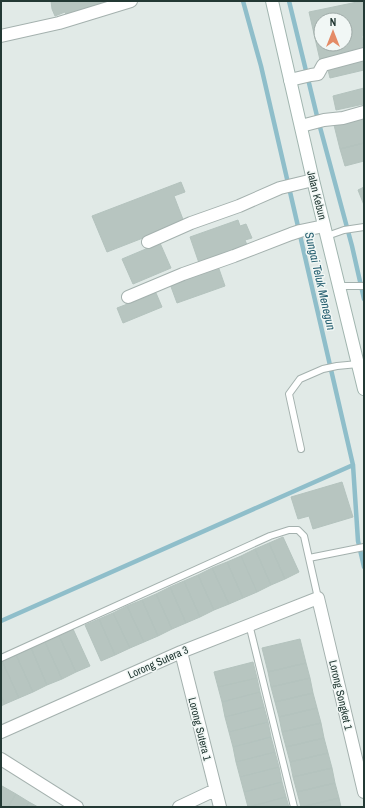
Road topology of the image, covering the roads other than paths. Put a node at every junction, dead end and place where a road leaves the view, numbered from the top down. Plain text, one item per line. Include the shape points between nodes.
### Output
1 (131, 1) edge
2 (272, 1) edge
3 (1, 36) edge
4 (364, 54) edge
5 (301, 78) junction
6 (364, 112) edge
7 (306, 125) junction
8 (313, 180) junction
9 (364, 227) edge
10 (326, 231) junction
11 (148, 242) dead end
12 (339, 286) junction
13 (361, 286) edge
14 (128, 297) dead end
15 (361, 369) edge
16 (364, 390) edge
17 (301, 449) dead end
18 (364, 547) edge
19 (309, 558) junction
20 (318, 598) junction
21 (249, 624) junction
22 (181, 652) junction
23 (1, 658) edge
24 (1, 732) edge
25 (1, 759) edge
26 (215, 790) junction
27 (364, 792) edge
28 (77, 807) edge
29 (178, 807) edge
30 (220, 807) edge
31 (294, 807) edge

1 - 3 street via 59,23
2 - 5 street, Jalan Kebun
4 - 5 street via 323,65 318,74
5 - 7 street, Jalan Kebun
6 - 7 street
7 - 8 street, Jalan Kebun
8 - 10 street, Jalan Kebun
8 - 11 street via 286,186
9 - 10 lane
10 - 12 street, Jalan Kebun
10 - 14 street via 296,233
12 - 13 lane
12 - 15 street, Jalan Kebun
15 - 16 street, Jalan Kebun
15 - 17 lane via 337,366 300,378 289,394
18 - 19 lane
19 - 20 lane
19 - 23 lane via 304,536 298,530 270,536
20 - 21 street, Lorong Sutera 3
20 - 27 street, Lorong Songket 1
21 - 22 street, Lorong Sutera 3
21 - 31 lane
22 - 24 street, Lorong Sutera 3
22 - 26 street, Lorong Sutera 1
25 - 28 street
26 - 29 street
26 - 30 street, Lorong Sutera 1

